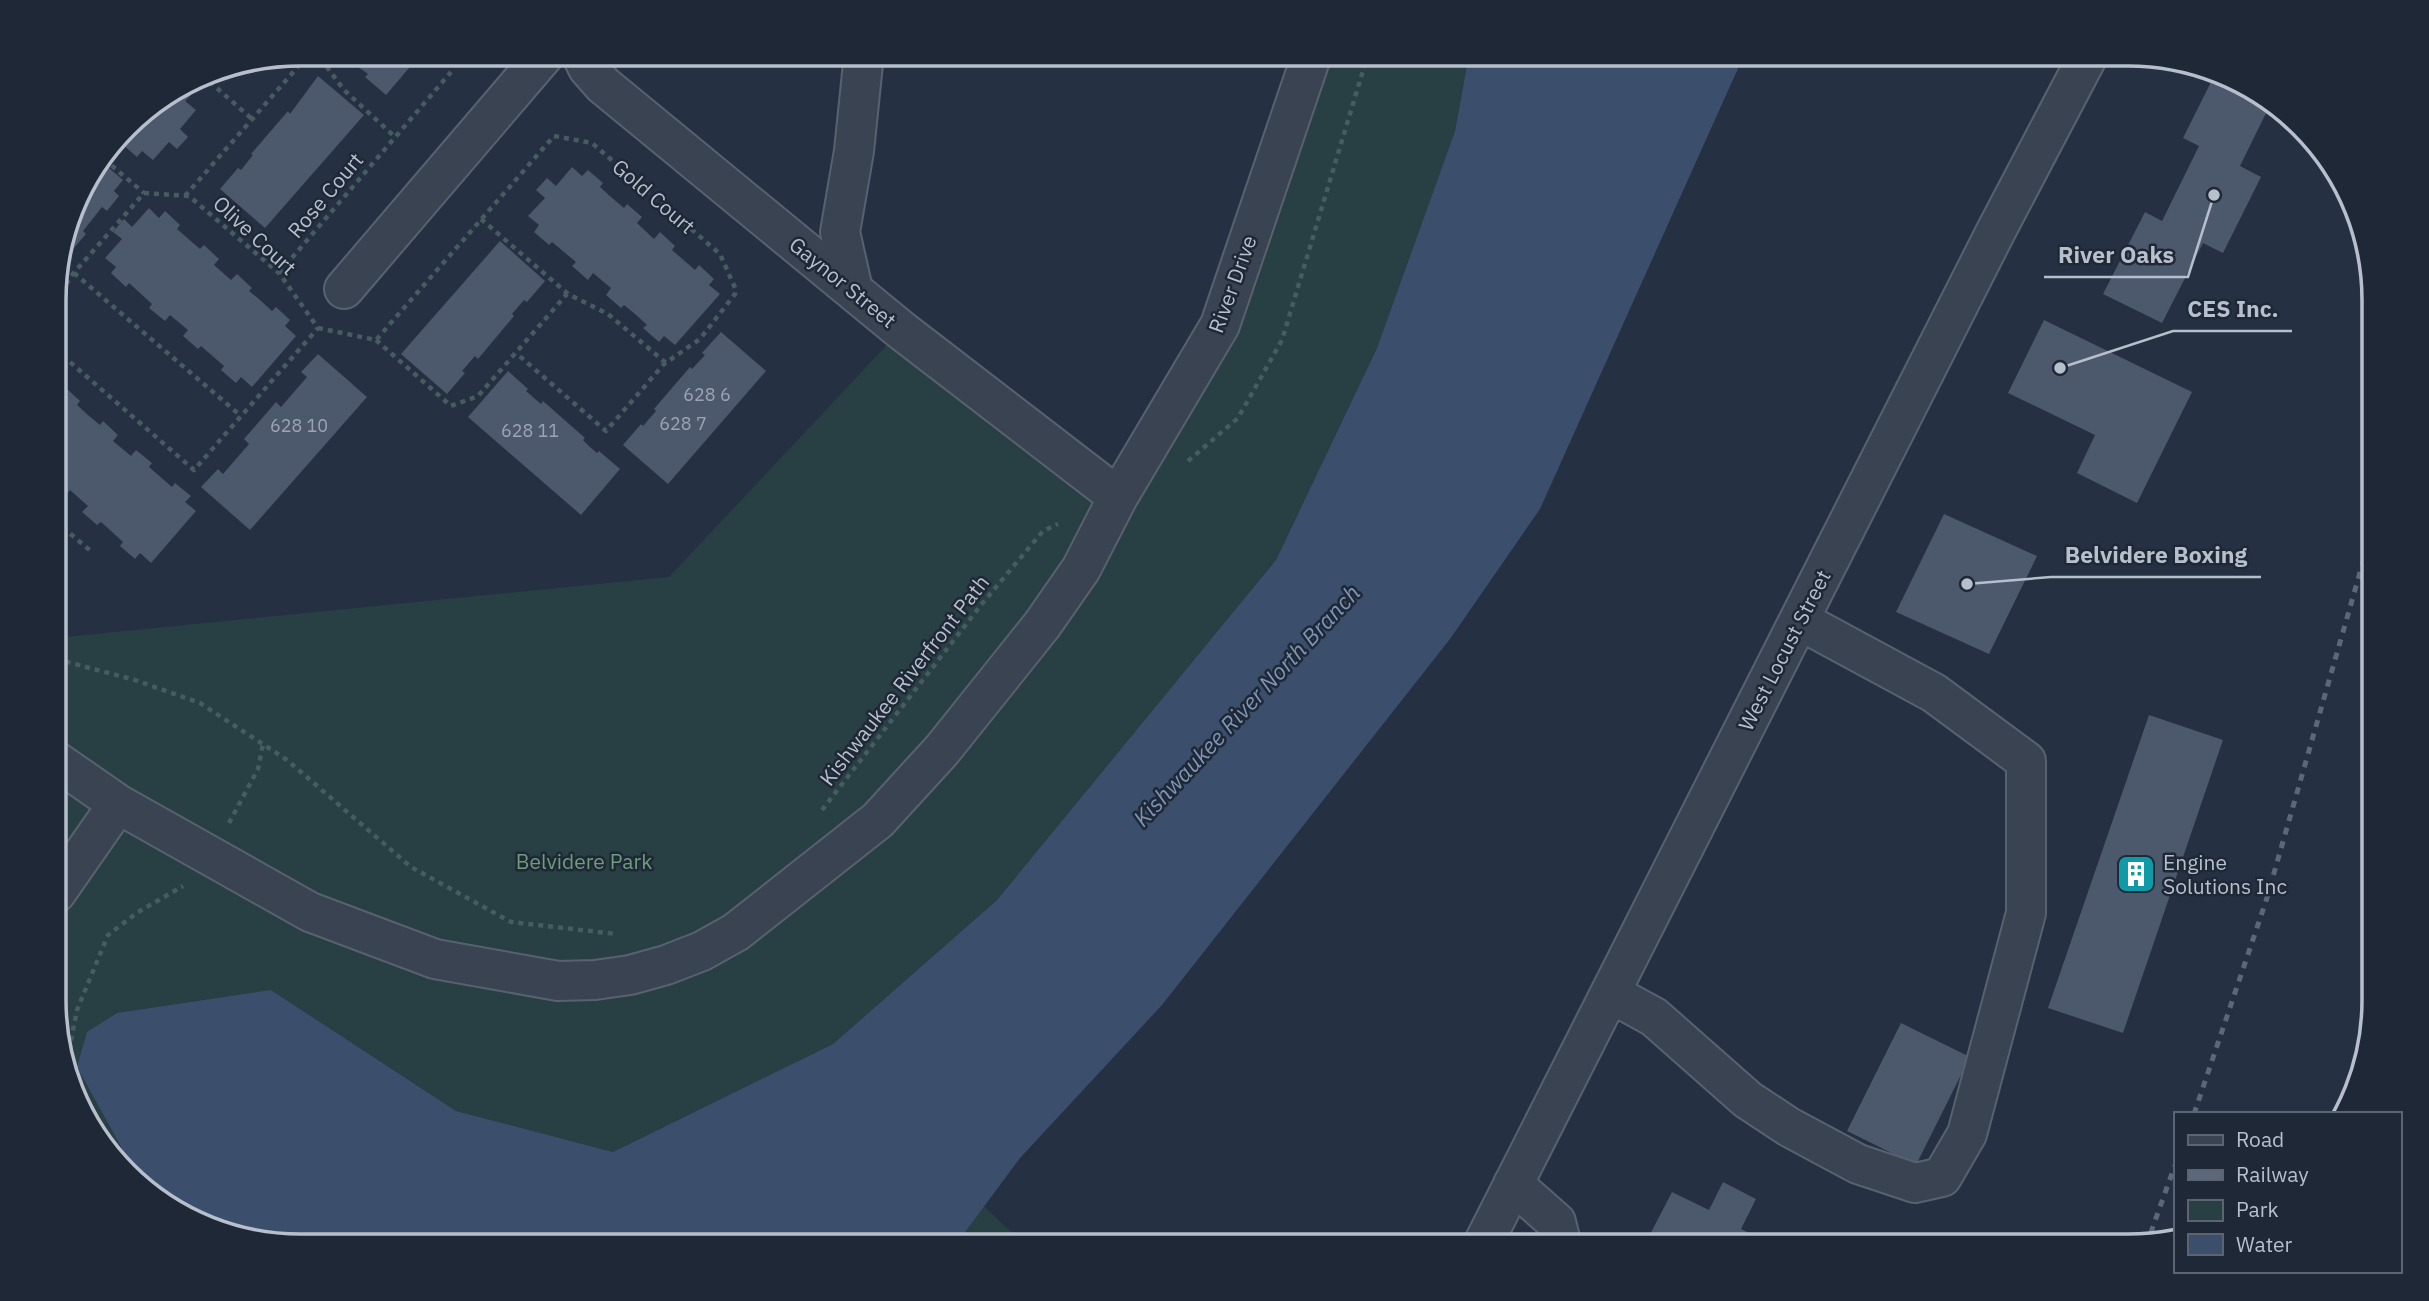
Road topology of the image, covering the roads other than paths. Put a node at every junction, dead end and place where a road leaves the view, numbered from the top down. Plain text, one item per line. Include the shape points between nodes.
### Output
1 (535, 66) edge
2 (587, 66) edge
3 (863, 66) edge
4 (1308, 66) edge
5 (2083, 66) edge
6 (344, 289) dead end
7 (853, 290) junction
8 (1118, 497) junction
9 (1799, 620) junction
10 (66, 768) edge
11 (118, 804) junction
12 (66, 878) edge
13 (1610, 993) junction
14 (1513, 1184) junction
15 (1488, 1234) edge
16 (1559, 1234) edge

1 - 6 street
2 - 7 street, Gaynor Street via 603,85
3 - 7 street via 840,232
4 - 8 street, River Drive via 1220,326
5 - 9 street, West Locust Street
7 - 8 street, Gaynor Street
8 - 11 street, River Drive via 1081,569 1042,625 942,750 878,820 736,932 666,965 607,978 558,981 435,959 310,912
9 - 13 street, West Locust Street
9 - 13 street via 1934,693 2026,761 2026,914 1966,1134 1942,1177 1914,1183 1858,1164 1748,1100 1654,1017
10 - 11 street, River Drive
11 - 12 street
13 - 14 street, West Locust Street
14 - 15 street, West Locust Street
14 - 16 street via 1556,1222

